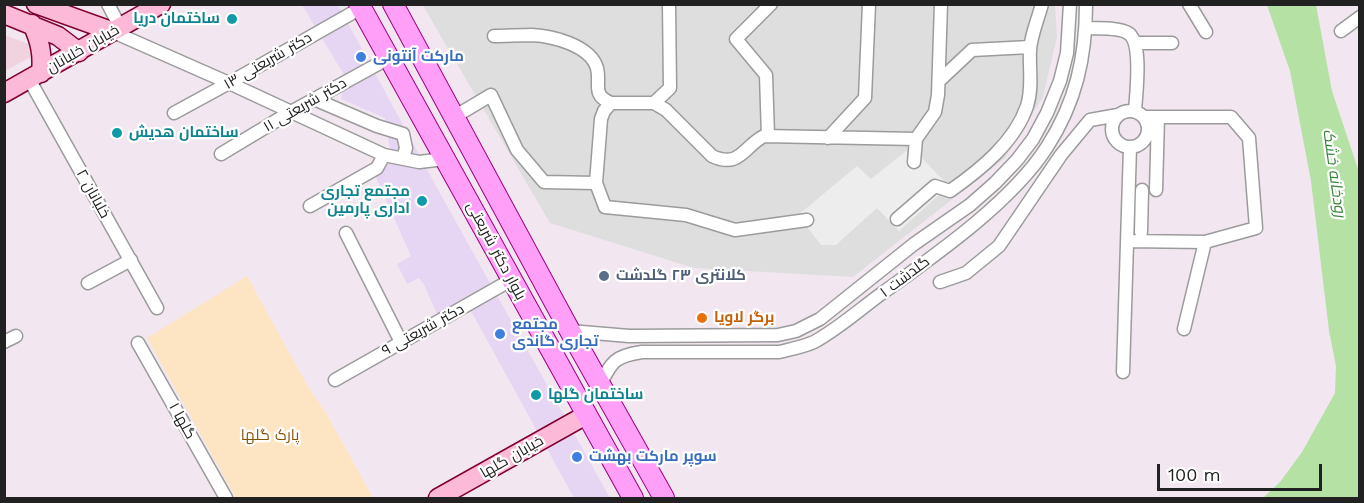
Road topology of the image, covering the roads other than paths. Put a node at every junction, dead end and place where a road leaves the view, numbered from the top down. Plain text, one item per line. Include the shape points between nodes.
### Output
1 (36, 4) edge
2 (108, 4) edge
3 (161, 4) edge
4 (393, 4) edge
5 (407, 4) edge
6 (669, 4) edge
7 (771, 4) edge
8 (869, 4) edge
9 (941, 4) edge
10 (1042, 4) edge
11 (1070, 4) edge
12 (1086, 4) edge
13 (1189, 4) edge
14 (360, 6) edge
15 (68, 10) edge
16 (4, 14) edge
17 (1359, 17) edge
18 (32, 24) junction
19 (405, 27) junction
20 (1086, 28) junction
21 (115, 29) junction
22 (1341, 31) dead end
23 (1206, 32) dead end
24 (58, 36) junction
25 (494, 36) dead end
26 (1136, 43) junction
27 (1172, 43) dead end
28 (1030, 47) junction
29 (79, 52) junction
30 (389, 58) junction
31 (35, 76) junction
32 (939, 81) junction
33 (229, 83) junction
34 (4, 93) edge
35 (314, 99) junction
36 (611, 103) junction
37 (654, 103) junction
38 (174, 112) dead end
39 (289, 112) junction
40 (1140, 114) junction
41 (1118, 115) junction
42 (454, 117) junction
43 (1158, 117) junction
44 (426, 125) junction
45 (404, 134) junction
46 (768, 136) junction
47 (828, 138) junction
48 (916, 140) junction
49 (1130, 147) junction
50 (221, 154) dead end
51 (384, 155) junction
52 (402, 158) junction
53 (445, 159) junction
54 (914, 162) dead end
55 (596, 183) junction
56 (1128, 190) junction
57 (1142, 190) junction
58 (310, 207) dead end
59 (897, 219) dead end
60 (807, 220) dead end
61 (1141, 232) dead end
62 (346, 233) dead end
63 (1127, 241) junction
64 (1205, 242) junction
65 (914, 244) junction
66 (131, 260) junction
67 (927, 261) junction
68 (511, 280) junction
69 (940, 282) dead end
70 (88, 283) dead end
71 (157, 308) dead end
72 (1184, 329) dead end
73 (570, 331) junction
74 (700, 335) junction
75 (16, 336) dead end
76 (4, 342) edge
77 (401, 342) junction
78 (138, 343) dead end
79 (700, 352) junction
80 (1123, 372) dead end
81 (335, 380) dead end
82 (600, 385) junction
83 (586, 415) junction
84 (226, 498) edge
85 (438, 498) edge
86 (632, 498) edge
87 (662, 498) edge

1 - 15 street
2 - 21 street
3 - 21 street, خیابان خلبانان
4 - 19 main road, بلوار دکتر شریعتی
5 - 19 street
6 - 37 street via 670,88
7 - 46 street via 736,39 766,75
8 - 47 street via 865,98
9 - 32 street
10 - 28 street
11 - 65 street, گلدشت ۱ via 1067,53 1060,81 1033,139 995,183
12 - 20 street, گلدشت ۱
13 - 23 street
14 - 30 main road, بلوار دکتر شریعتی
14 - 33 street, ۱۳ دکتر شریعتی
15 - 21 street
15 - 24 street via 63,32
16 - 18 street
17 - 22 street
18 - 24 street
18 - 31 street via 40,41 42,60
19 - 42 main road, بلوار دکتر شریعتی
20 - 26 street via 1128,33
20 - 67 street, گلدشت ۱ via 1076,86 1047,148 1007,195
21 - 29 street, خیابان خلبانان
21 - 33 street
24 - 29 street
25 - 36 street via 533,35 569,44 588,54 597,67 599,95
26 - 27 street
26 - 40 street
28 - 32 street via 972,50
28 - 59 street via 1028,104 1017,127 993,156 950,191 935,186
29 - 31 street, خیابان خلبانان
30 - 35 street, ۱۱ دکتر شریعتی
30 - 44 main road, بلوار دکتر شریعتی
31 - 34 street, خیابان خلبانان
31 - 66 street, ۲ خلبانان
32 - 48 street via 935,112
33 - 38 street, ۱۳ دکتر شریعتی
33 - 39 street
35 - 39 street, ۱۱ دکتر شریعتی
35 - 45 street
36 - 37 street
36 - 55 street via 601,119
37 - 46 street via 721,160 740,157 756,140
39 - 50 street, ۱۱ دکتر شریعتی
39 - 51 street
40 - 41 street
40 - 43 street
40 - 49 street via 1148,128 1145,140
41 - 49 street via 1112,125 1114,138
41 - 69 street via 1090,120 1061,155 999,246 966,273
42 - 55 street via 491,95 517,150 544,182
42 - 73 main road, بلوار دکتر شریعتی
43 - 57 street via 1160,190
43 - 64 street via 1232,117 1249,138 1256,228
44 - 45 street
44 - 53 main road, بلوار دکتر شریعتی
45 - 52 street via 406,148
46 - 47 street
47 - 48 street
48 - 54 street
49 - 56 street
51 - 52 street
51 - 58 street via 377,168
52 - 53 street via 419,162
53 - 68 main road, بلوار دکتر شریعتی
55 - 60 street via 605,207 686,215 735,230
56 - 57 street
56 - 63 street
57 - 61 street
62 - 77 street
63 - 64 street
63 - 80 street
64 - 72 street
65 - 67 street
65 - 74 street, گلدشت ۱ via 806,327 778,335
66 - 70 street
66 - 71 street, ۲ خلبانان
67 - 79 street, گلدشت ۱ via 829,333 800,347
68 - 77 street, دکتر شریعتی ۹
68 - 83 main road, بلوار دکتر شریعتی
73 - 74 street, گلدشت ۱ via 629,336
73 - 82 main road, بلوار دکتر شریعتی
74 - 79 street
75 - 76 street
77 - 81 street, دکتر شریعتی ۹
78 - 84 street, ۱ گلها
79 - 82 street, گلدشت ۱ via 623,355 609,367
82 - 87 main road, بلوار دکتر شریعتی
83 - 85 street, خیابان گلها
83 - 86 main road, بلوار دکتر شریعتی

